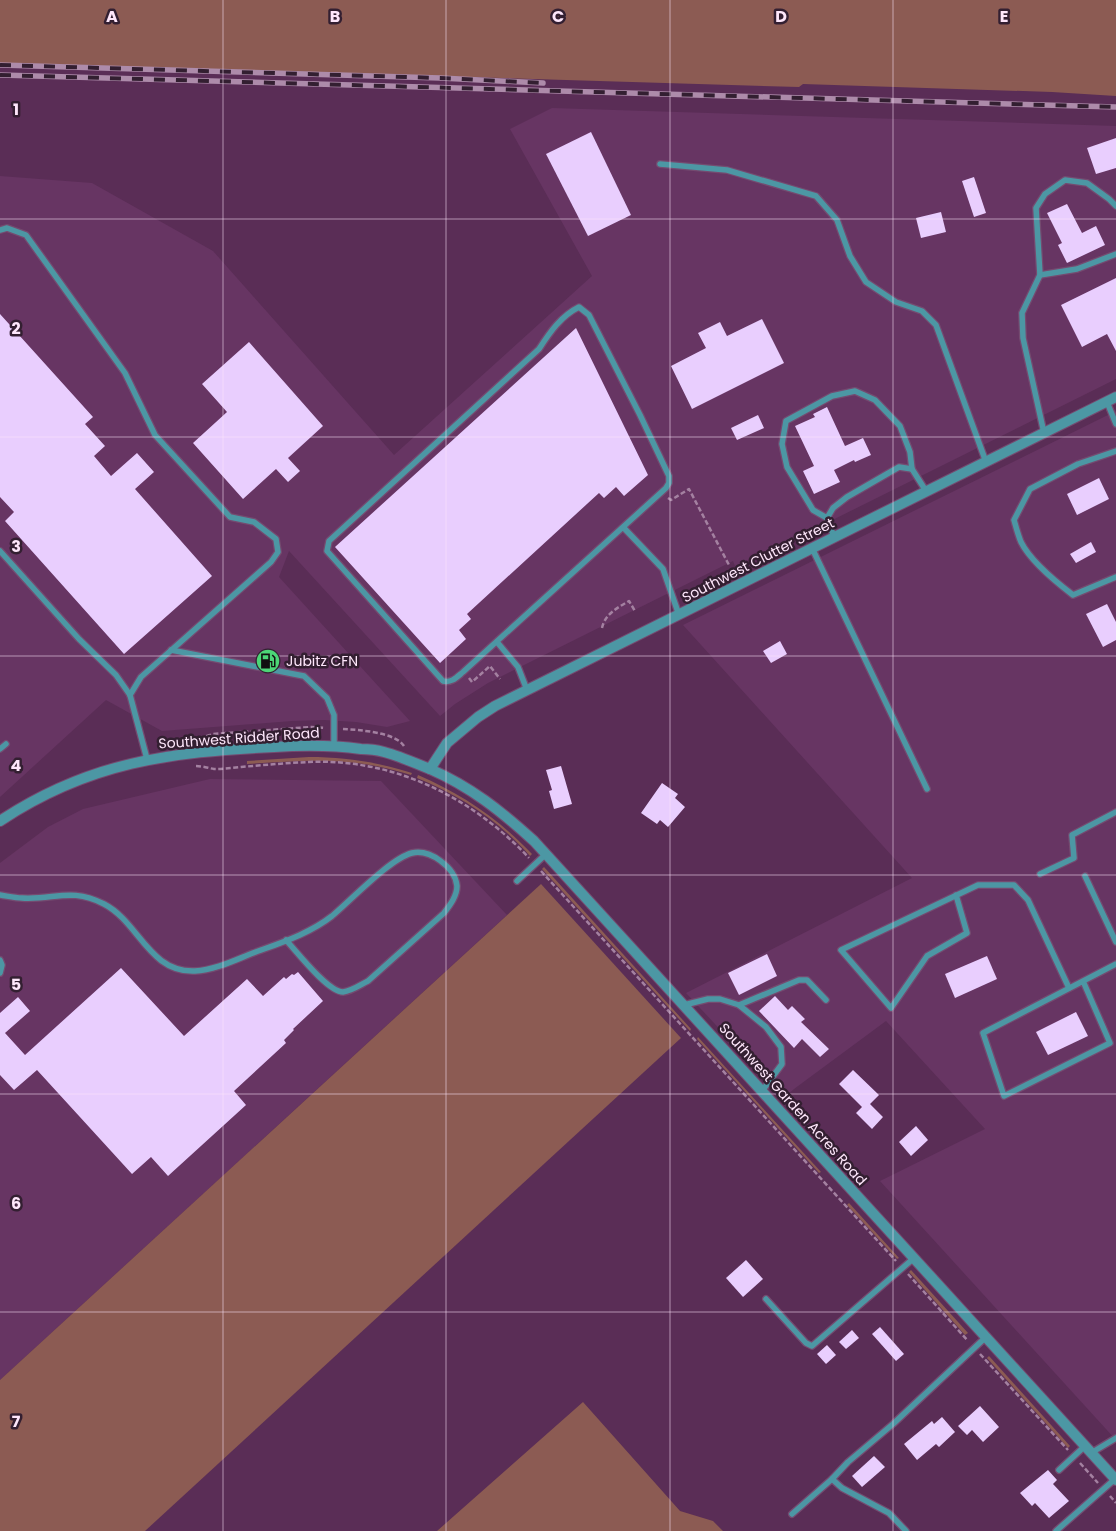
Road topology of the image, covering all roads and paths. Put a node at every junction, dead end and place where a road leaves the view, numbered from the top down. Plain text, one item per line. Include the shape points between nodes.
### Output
1 (660, 164) dead end
2 (1116, 206) edge
3 (0, 230) edge
4 (1116, 254) edge
5 (1040, 275) junction
6 (1112, 400) edge
7 (1116, 424) edge
8 (1044, 433) junction
9 (1116, 451) edge
10 (986, 462) junction
11 (912, 470) junction
12 (926, 491) junction
13 (662, 492) junction
14 (827, 518) junction
15 (623, 527) junction
16 (834, 537) junction
17 (812, 548) junction
18 (0, 551) edge
19 (729, 565) dead end
20 (1116, 577) edge
21 (635, 612) dead end
22 (679, 615) junction
23 (602, 628) dead end
24 (497, 642) junction
25 (171, 650) junction
26 (463, 672) junction
27 (500, 679) dead end
28 (527, 690) junction
29 (130, 695) junction
30 (6, 744) dead end
31 (334, 745) junction
32 (0, 749) edge
33 (147, 759) junction
34 (193, 765) dead end
35 (430, 769) junction
36 (926, 789) dead end
37 (1116, 812) edge
38 (0, 820) edge
39 (546, 854) junction
40 (535, 864) junction
41 (1040, 874) dead end
42 (1084, 876) dead end
43 (517, 881) dead end
44 (0, 895) edge
45 (956, 895) junction
46 (286, 940) junction
47 (1116, 942) edge
48 (0, 960) edge
49 (1116, 964) edge
50 (0, 974) edge
51 (1083, 981) junction
52 (1069, 988) junction
53 (826, 1000) dead end
54 (684, 1005) junction
55 (739, 1005) junction
56 (762, 1091) junction
57 (914, 1258) junction
58 (902, 1268) junction
59 (766, 1299) dead end
60 (986, 1337) junction
61 (975, 1348) junction
62 (1116, 1438) edge
63 (1088, 1450) junction
64 (1074, 1457) junction
65 (1059, 1470) dead end
66 (832, 1479) junction
67 (1115, 1479) edge
68 (1103, 1489) junction
69 (1116, 1503) edge
70 (792, 1514) dead end
71 (906, 1531) edge
72 (1056, 1531) edge

1 - 10 lane via 727,170 816,196 837,220 850,256 866,282 896,302 922,311 936,325
2 - 5 lane via 1087,183 1066,180 1045,194 1036,208
3 - 25 lane via 8,228 26,235 125,372 155,435 230,517 254,522 276,539 278,552 271,562
4 - 5 lane via 1077,269
5 - 8 lane via 1022,313 1023,338
6 - 7 lane
6 - 8 street, Southwest Clutter Street
8 - 10 street, Southwest Clutter Street
9 - 20 lane via 1078,464 1030,489 1014,520 1022,544 1057,583 1073,595
10 - 12 street, Southwest Clutter Street
11 - 12 lane
11 - 14 lane via 899,467 847,496
11 - 14 lane via 910,452 900,426 875,400 855,391 832,396 786,421 782,444 787,467 813,510
12 - 16 street, Southwest Clutter Street
13 - 15 lane
13 - 19 path via 670,500 689,489
13 - 26 lane via 669,483 669,476 589,315 579,307 555,325 539,349 327,546 327,551 443,680 448,682
14 - 16 lane
15 - 22 lane via 663,569
15 - 24 lane
16 - 17 street, Southwest Clutter Street
17 - 22 street, Southwest Clutter Street
17 - 36 lane
18 - 29 lane
21 - 23 path via 629,601 609,614
22 - 28 street, Southwest Clutter Street
24 - 26 lane
24 - 28 lane via 518,667
25 - 29 lane via 140,677
25 - 31 lane via 304,676 327,698 334,715
26 - 27 path via 472,682 490,666
28 - 35 street, Southwest Clutter Street via 495,706 461,730 447,743
29 - 33 lane
30 - 32 lane
31 - 33 street, Southwest Ridder Road via 211,751
31 - 35 street, Southwest Ridder Road via 383,751
33 - 38 street, Southwest Ridder Road via 66,784
34 - 40 path via 217,769 326,762 368,766 412,778 484,816
35 - 39 street, Southwest Garden Acres Road via 471,789
37 - 41 lane via 1072,835 1074,858
39 - 40 lane
39 - 54 street, Southwest Garden Acres Road
40 - 43 lane
40 - 58 path
42 - 47 lane
44 - 46 lane via 23,898 64,894 86,896 106,905 154,955 175,969 196,971
45 - 45 lane via 841,950 891,1008 927,956 967,933
45 - 52 lane via 978,885 1014,885 1028,900
46 - 46 lane via 330,917 394,862 412,853 426,853 439,859 457,885 454,899 444,913 368,981 354,989 342,992 329,987
48 - 50 lane
49 - 51 lane
51 - 52 lane
51 - 52 lane via 1110,1042 1004,1096 982,1033
53 - 55 lane via 807,980 799,980
54 - 55 lane via 720,999
54 - 56 street, Southwest Garden Acres Road
55 - 56 lane via 766,1027 781,1047 782,1064
56 - 57 street, Southwest Garden Acres Road
57 - 58 lane
57 - 60 street, Southwest Garden Acres Road
58 - 59 lane via 812,1346
58 - 61 path
60 - 61 lane
60 - 63 street, Southwest Garden Acres Road
61 - 64 path
61 - 66 lane
62 - 63 lane
63 - 64 lane
63 - 67 street, Southwest Garden Acres Road
64 - 65 lane
64 - 68 path
66 - 70 lane
66 - 71 lane via 842,1488 889,1513
67 - 68 lane
68 - 69 path
68 - 72 lane

